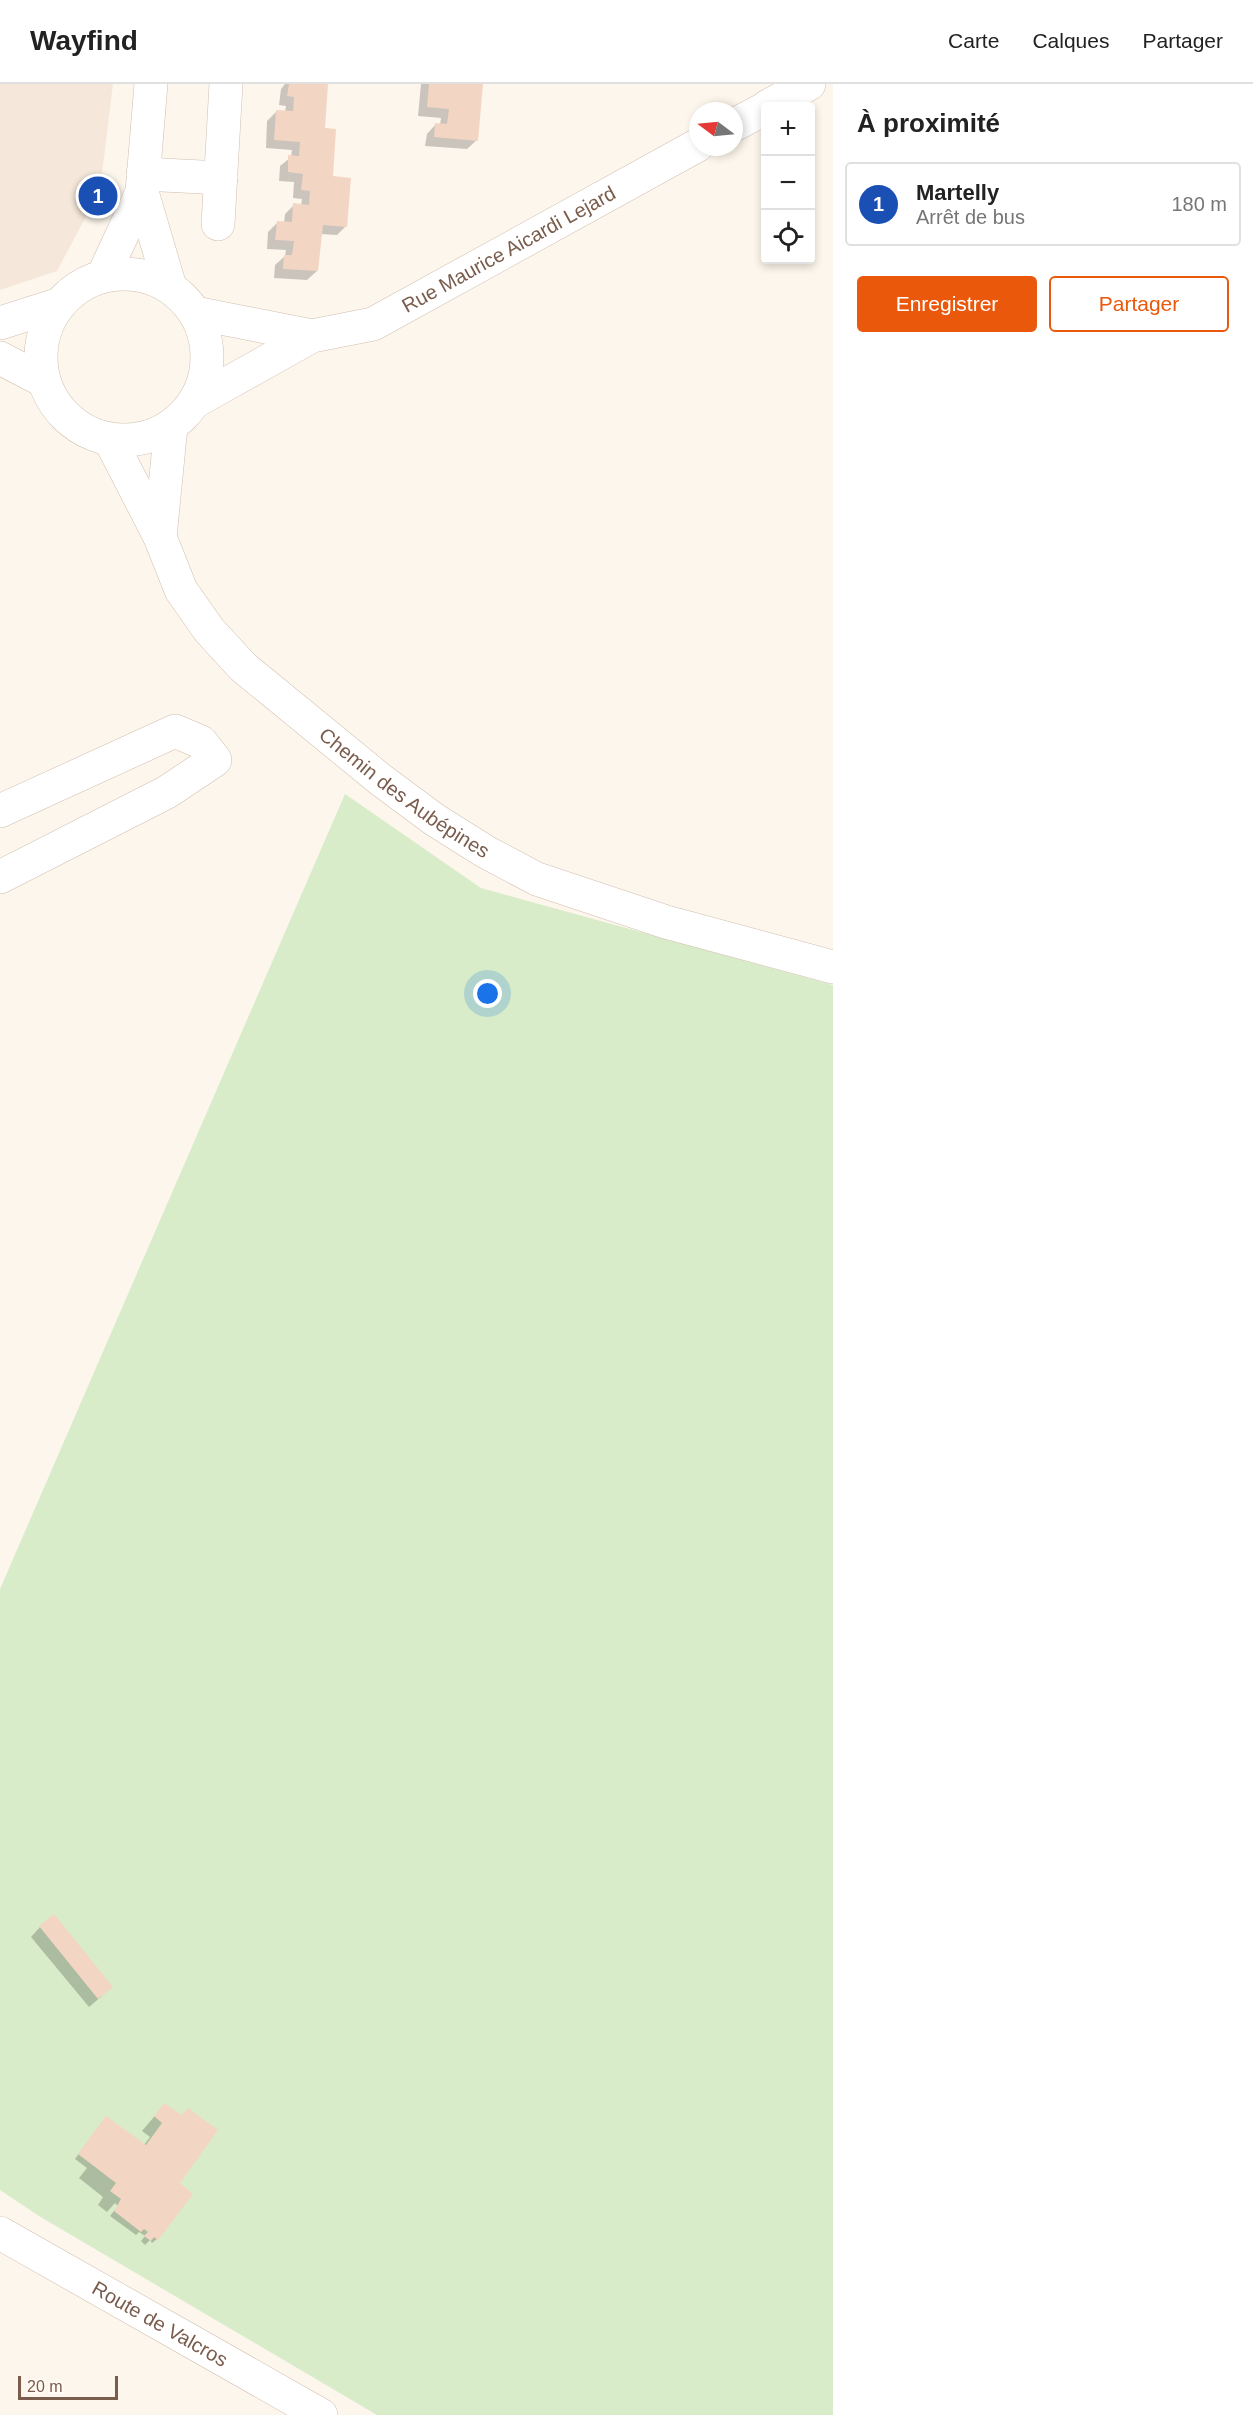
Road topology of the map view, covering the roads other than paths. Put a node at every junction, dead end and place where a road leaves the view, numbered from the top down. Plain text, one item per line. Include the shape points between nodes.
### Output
1 (150, 84) edge
2 (226, 84) edge
3 (809, 84) edge
4 (776, 102) edge
5 (761, 110) edge
6 (743, 120) edge
7 (689, 150) edge
8 (220, 178) junction
9 (143, 183) junction
10 (218, 224) dead end
11 (103, 276) junction
12 (171, 287) junction
13 (60, 304) junction
14 (195, 313) junction
15 (0, 323) edge
16 (312, 336) junction
17 (0, 358) edge
18 (44, 381) junction
19 (196, 401) junction
20 (171, 426) junction
21 (110, 440) junction
22 (160, 537) junction
23 (0, 811) edge
24 (0, 877) edge
25 (833, 967) edge
26 (0, 2233) edge
27 (321, 2415) edge

1 - 9 street
2 - 8 street
3 - 4 street
5 - 6 street
7 - 16 street, Rue Maurice Aicardi Lejard via 373,324
8 - 9 street
8 - 10 street
9 - 11 street
9 - 12 street
11 - 12 street via 149,277
11 - 13 street via 80,287
12 - 14 street
13 - 15 street
13 - 18 street via 43,340
14 - 16 street, Rue Maurice Aicardi Lejard
14 - 19 street via 205,334 208,357 205,380
16 - 19 street, Rue Maurice Aicardi Lejard
17 - 18 street
18 - 21 street via 69,420 88,433
19 - 20 street
20 - 21 street via 132,441
20 - 22 street
21 - 22 street, Chemin des Aubépines
22 - 25 street, Chemin des Aubépines via 181,590 209,630 243,667 435,820 537,879 666,922
23 - 24 street via 175,731 201,742 215,760 167,792
26 - 27 street, Route de Valcros

